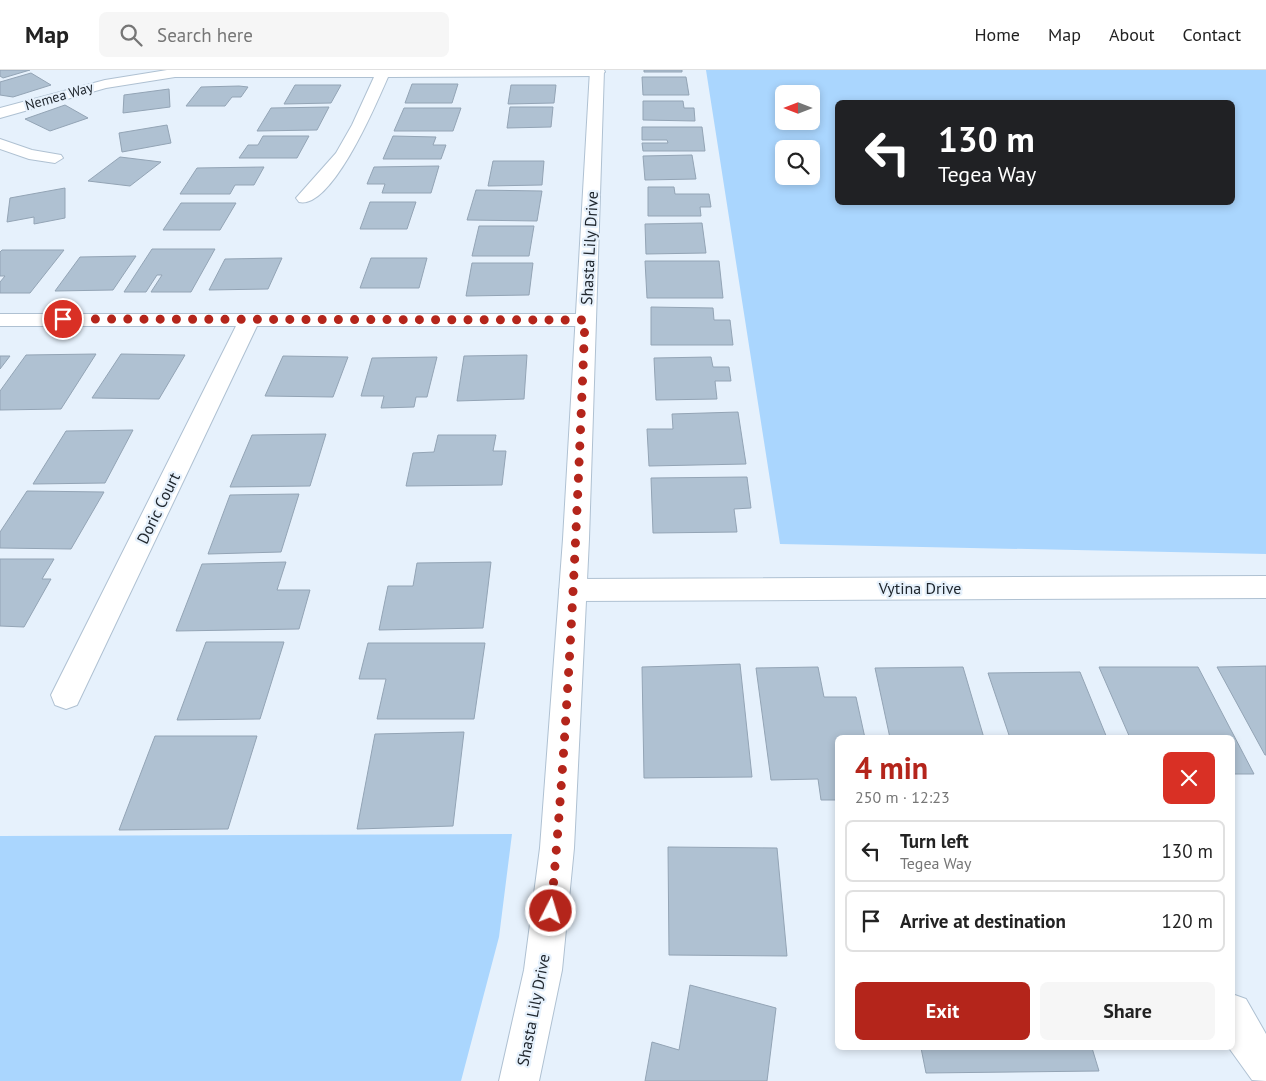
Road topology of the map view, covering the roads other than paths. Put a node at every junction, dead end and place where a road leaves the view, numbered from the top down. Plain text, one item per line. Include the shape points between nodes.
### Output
1 (598, 71) edge
2 (383, 72) junction
3 (0, 113) edge
4 (0, 144) edge
5 (55, 158) dead end
6 (305, 198) dead end
7 (0, 320) edge
8 (249, 320) junction
9 (585, 320) junction
10 (1266, 587) edge
11 (573, 590) junction
12 (66, 695) dead end
13 (1235, 1018) edge
14 (1266, 1066) edge
15 (519, 1081) edge

1 - 2 street, Nemea Way
1 - 9 street, Shasta Lily Drive
2 - 3 street, Nemea Way via 159,75 90,87
2 - 6 street via 352,143 333,170
4 - 5 street via 29,154
7 - 8 street
8 - 9 street
8 - 12 street, Doric Court
9 - 11 street, Shasta Lily Drive
10 - 11 street, Vytina Drive
11 - 15 street, Shasta Lily Drive via 551,911 543,970
13 - 14 street

